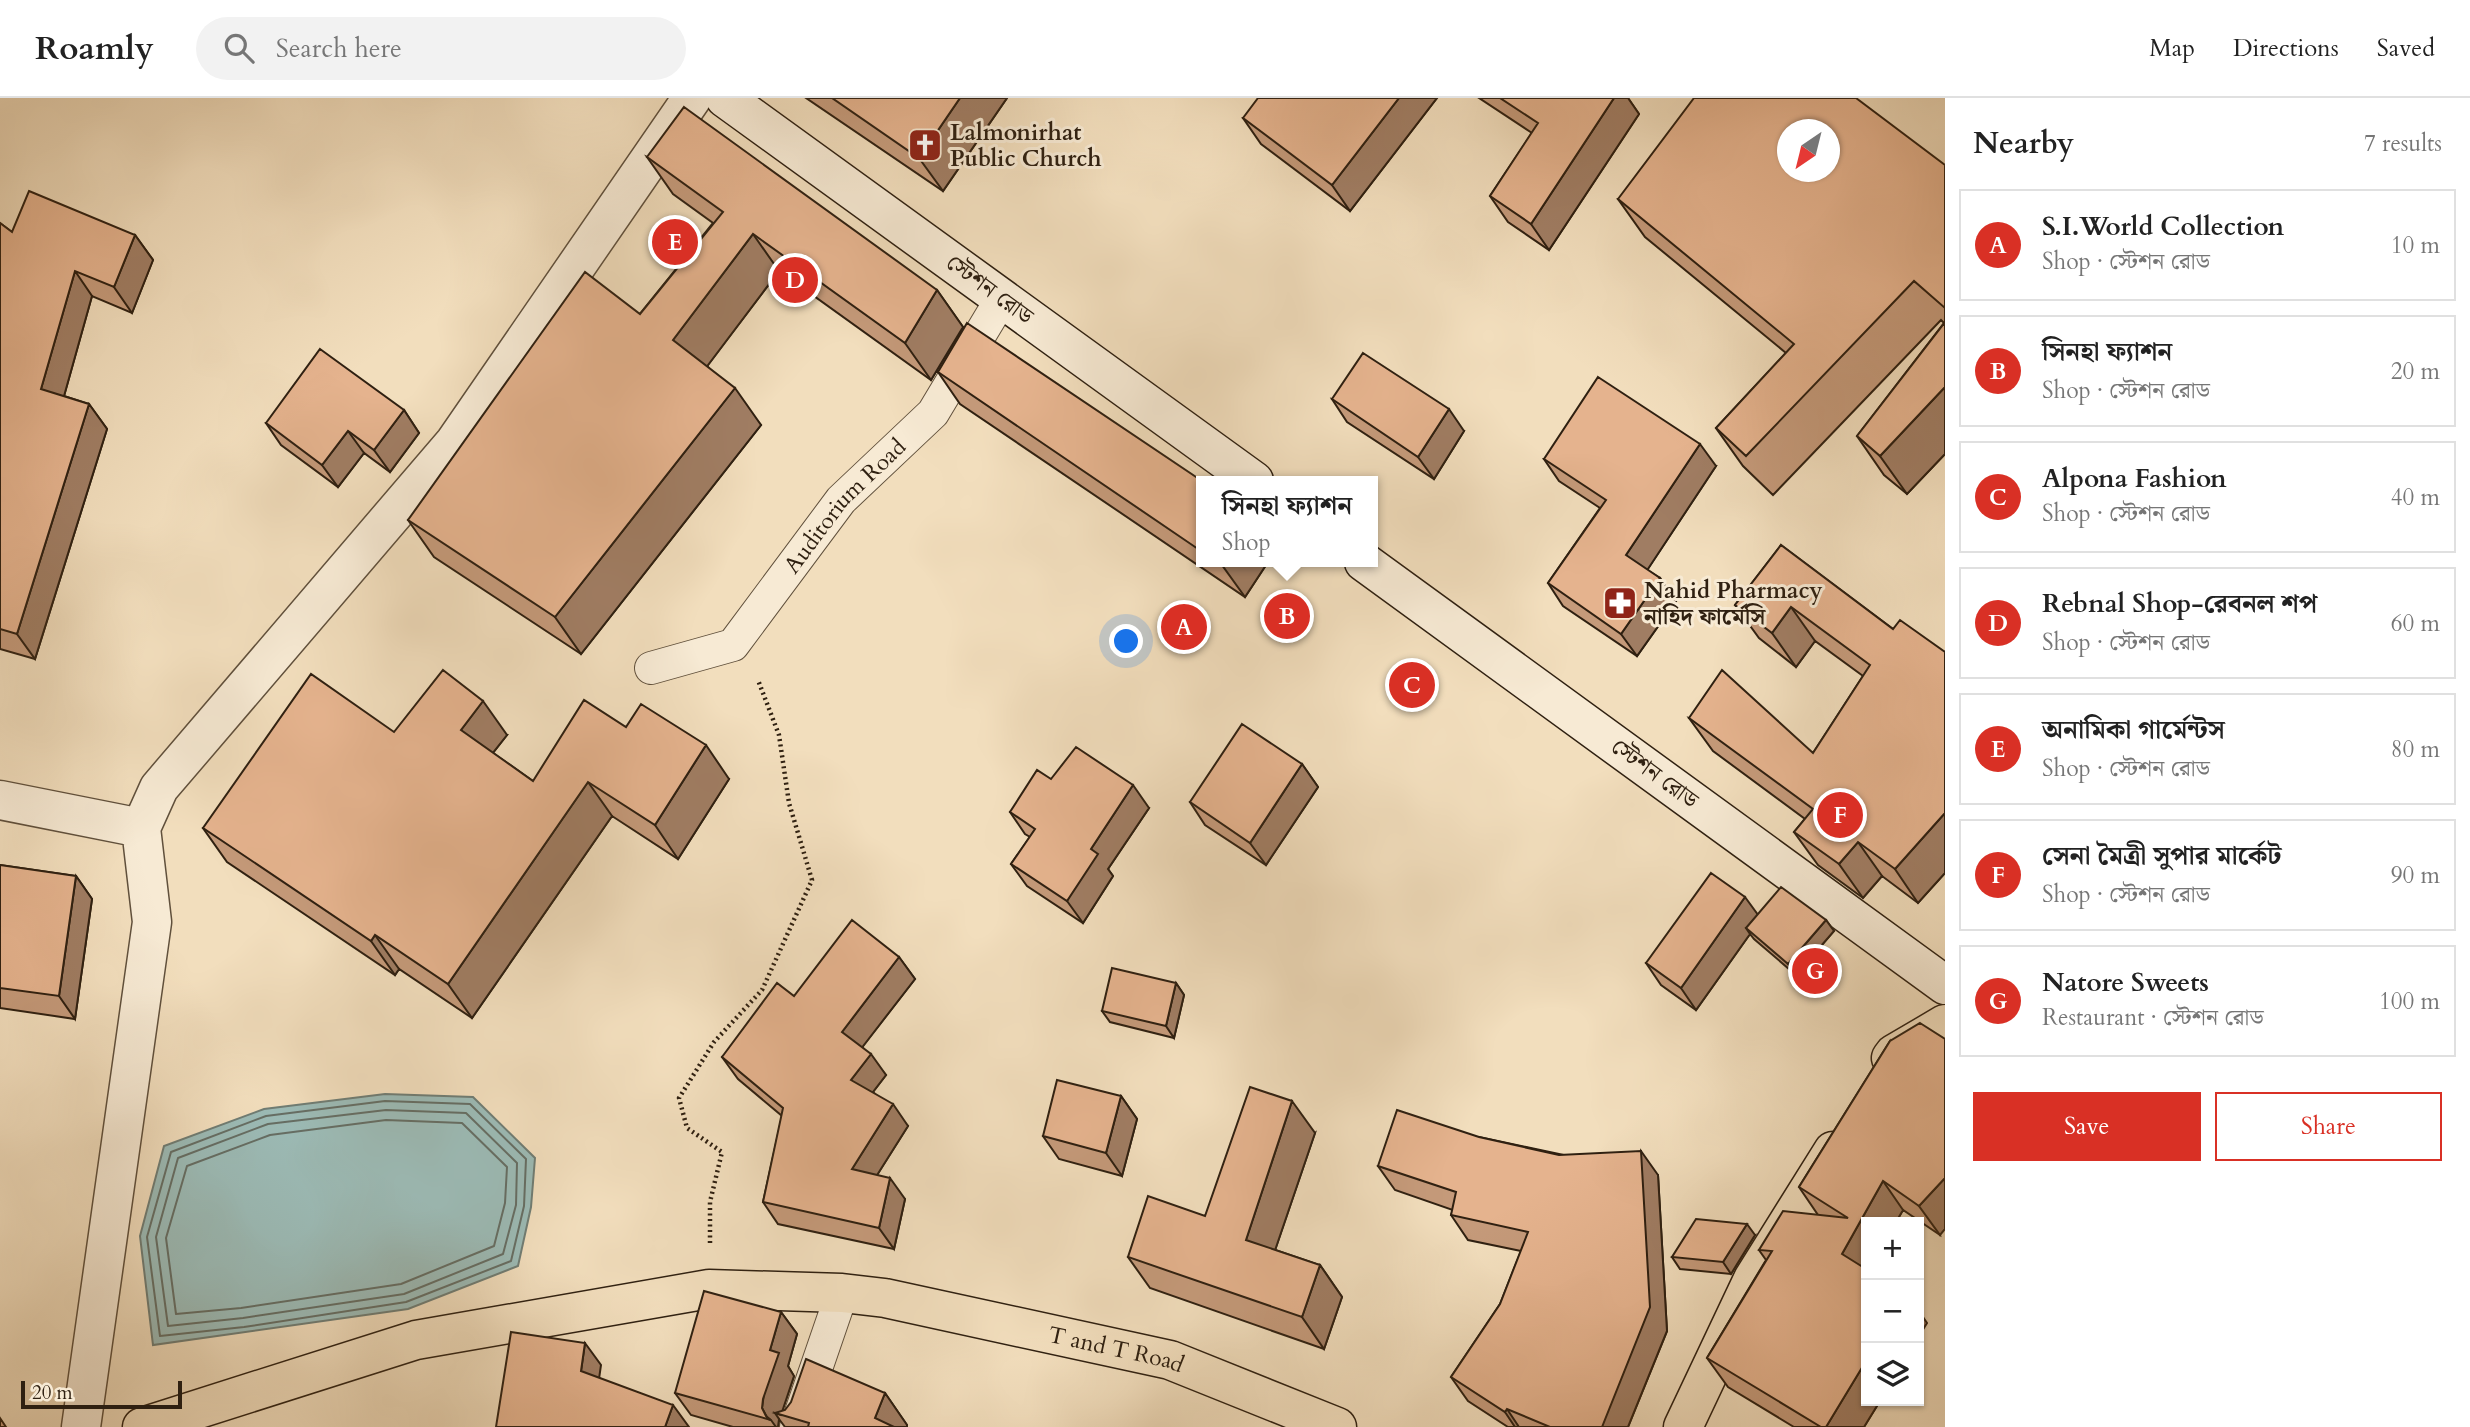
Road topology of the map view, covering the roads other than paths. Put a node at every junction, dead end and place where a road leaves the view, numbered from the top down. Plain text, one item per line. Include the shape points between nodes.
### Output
1 (692, 98) edge
2 (725, 98) edge
3 (1002, 298) junction
4 (1247, 476) edge
5 (1371, 567) edge
6 (651, 668) dead end
7 (0, 800) edge
8 (141, 828) junction
9 (1945, 985) edge
10 (1945, 1024) edge
11 (1872, 1089) edge
12 (1850, 1125) edge
13 (842, 1293) junction
14 (81, 1427) edge
15 (142, 1427) edge
16 (796, 1427) edge
17 (1337, 1427) edge
18 (1684, 1427) edge

1 - 8 street via 455,442 159,788
2 - 3 street, স্টেশন রোড
3 - 4 street, স্টেশন রোড
3 - 6 lane, Auditorium Road via 933,413 841,500 733,645
5 - 9 street, স্টেশন রোড
7 - 8 street
8 - 14 street via 152,922
10 - 11 main road via 1894,1054
12 - 18 main road via 1753,1279
13 - 15 main road, T and T Road via 709,1289 416,1340
13 - 16 lane
13 - 17 main road, T and T Road via 885,1298 1170,1360

